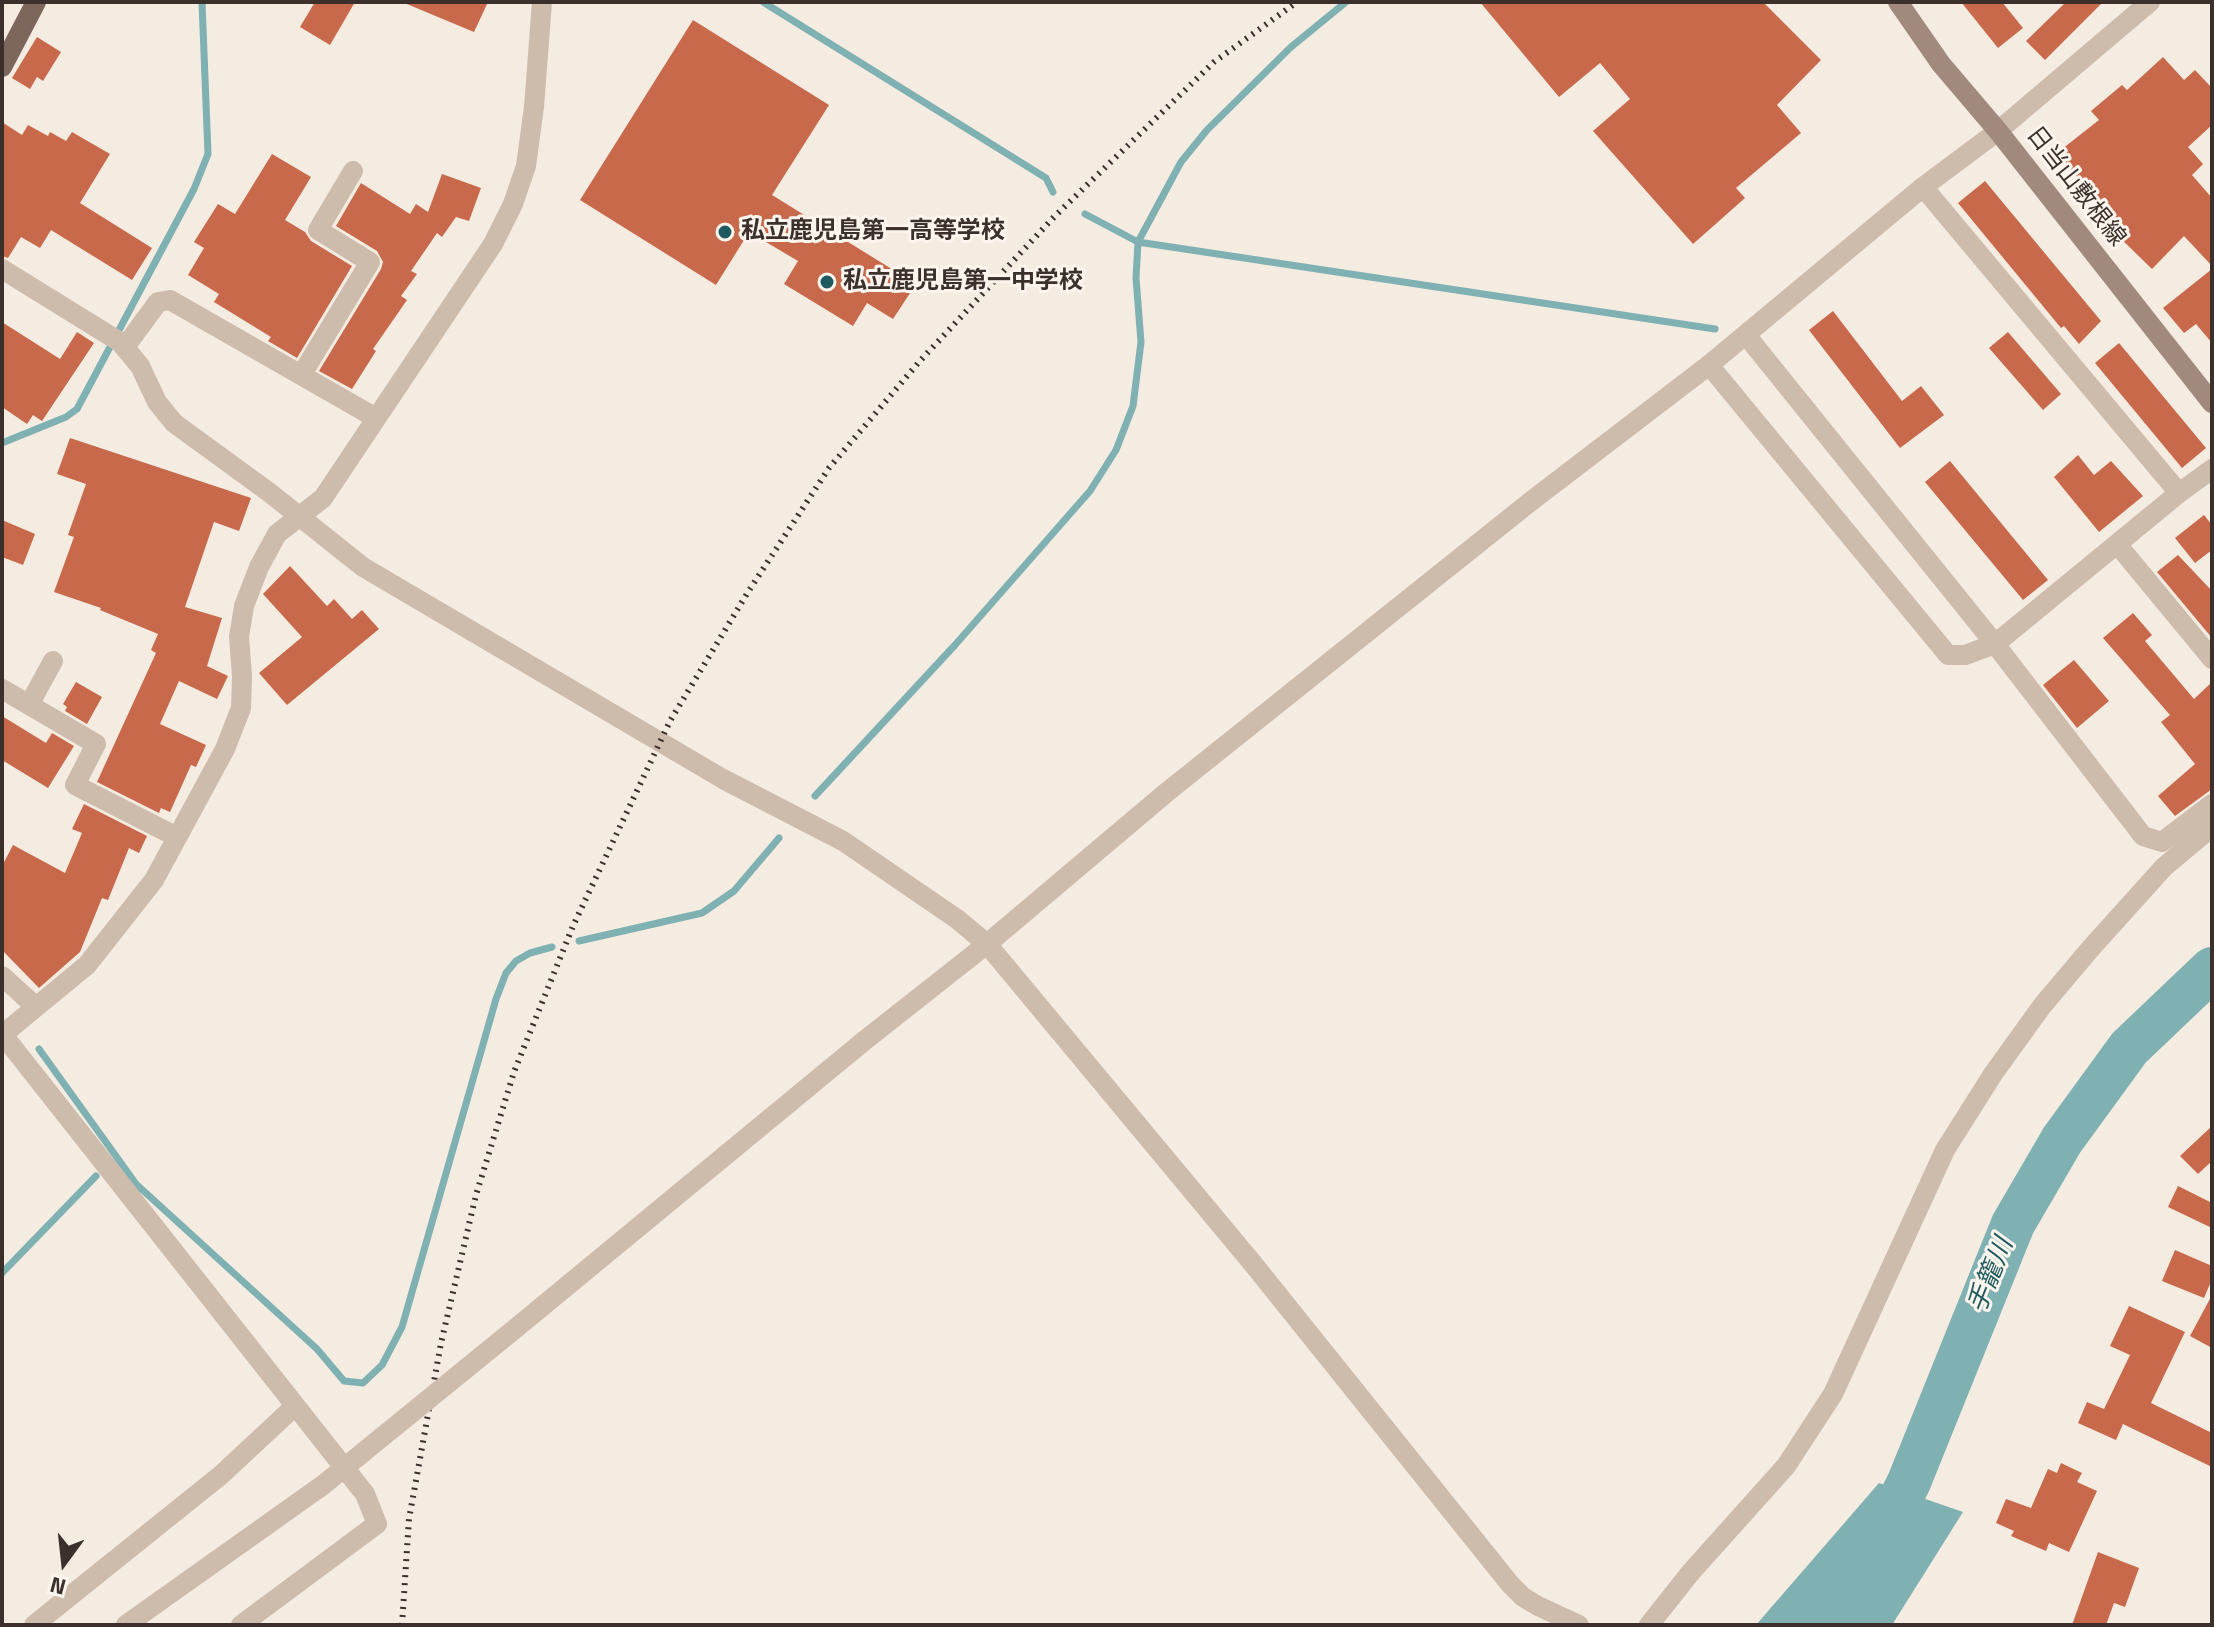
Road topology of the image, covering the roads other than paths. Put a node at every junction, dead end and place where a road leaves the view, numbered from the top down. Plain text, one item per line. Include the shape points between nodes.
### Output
1 (36, 2) edge
2 (542, 2) edge
3 (1898, 2) edge
4 (2150, 2) edge
5 (2, 67) edge
6 (1998, 131) junction
7 (353, 171) dead end
8 (1923, 187) junction
9 (2, 269) edge
10 (1746, 335) junction
11 (117, 341) junction
12 (1709, 365) junction
13 (302, 374) junction
14 (2212, 403) edge
15 (376, 418) junction
16 (2212, 469) edge
17 (2179, 493) junction
18 (301, 517) junction
19 (2117, 544) junction
20 (1995, 644) junction
21 (2212, 659) edge
22 (53, 661) dead end
23 (2, 689) edge
24 (29, 705) junction
25 (2212, 804) edge
26 (2212, 827) edge
27 (177, 837) junction
28 (987, 944) junction
29 (2, 976) edge
30 (36, 1007) junction
31 (2, 1035) edge
32 (295, 1406) junction
33 (34, 1625) edge
34 (126, 1625) edge
35 (241, 1625) edge
36 (1579, 1625) edge
37 (1649, 1625) edge

1 - 5 main road
2 - 15 street via 528,151 513,204 493,244
3 - 6 main road, 日当山敷根線 via 1941,64
4 - 6 street
6 - 8 street
6 - 14 main road, 日当山敷根線
7 - 13 street via 318,230 370,262
8 - 10 street
8 - 17 street
9 - 11 street
10 - 12 street
10 - 20 street
11 - 13 street via 158,302 170,300
11 - 18 street via 140,366 174,423
12 - 20 street via 1948,655
12 - 28 street via 1167,792
13 - 15 street
15 - 18 street via 323,498
16 - 17 street
17 - 19 street
18 - 27 street via 277,534 255,576 239,637 241,708
18 - 28 street via 376,575 723,779 843,841
19 - 20 street
19 - 21 street
20 - 25 street via 2143,836 2162,842
22 - 24 street
23 - 24 street
24 - 27 street via 96,744 75,785
26 - 37 street via 2164,867 2091,948 1993,1074 1945,1150 1825,1406 1786,1466
27 - 30 street via 154,880 87,965
28 - 34 street, bridge via 323,1485
28 - 36 street via 1510,1584 1538,1606
29 - 30 street
30 - 31 street
31 - 32 street
32 - 33 street via 221,1475
32 - 35 street via 365,1494 377,1524

